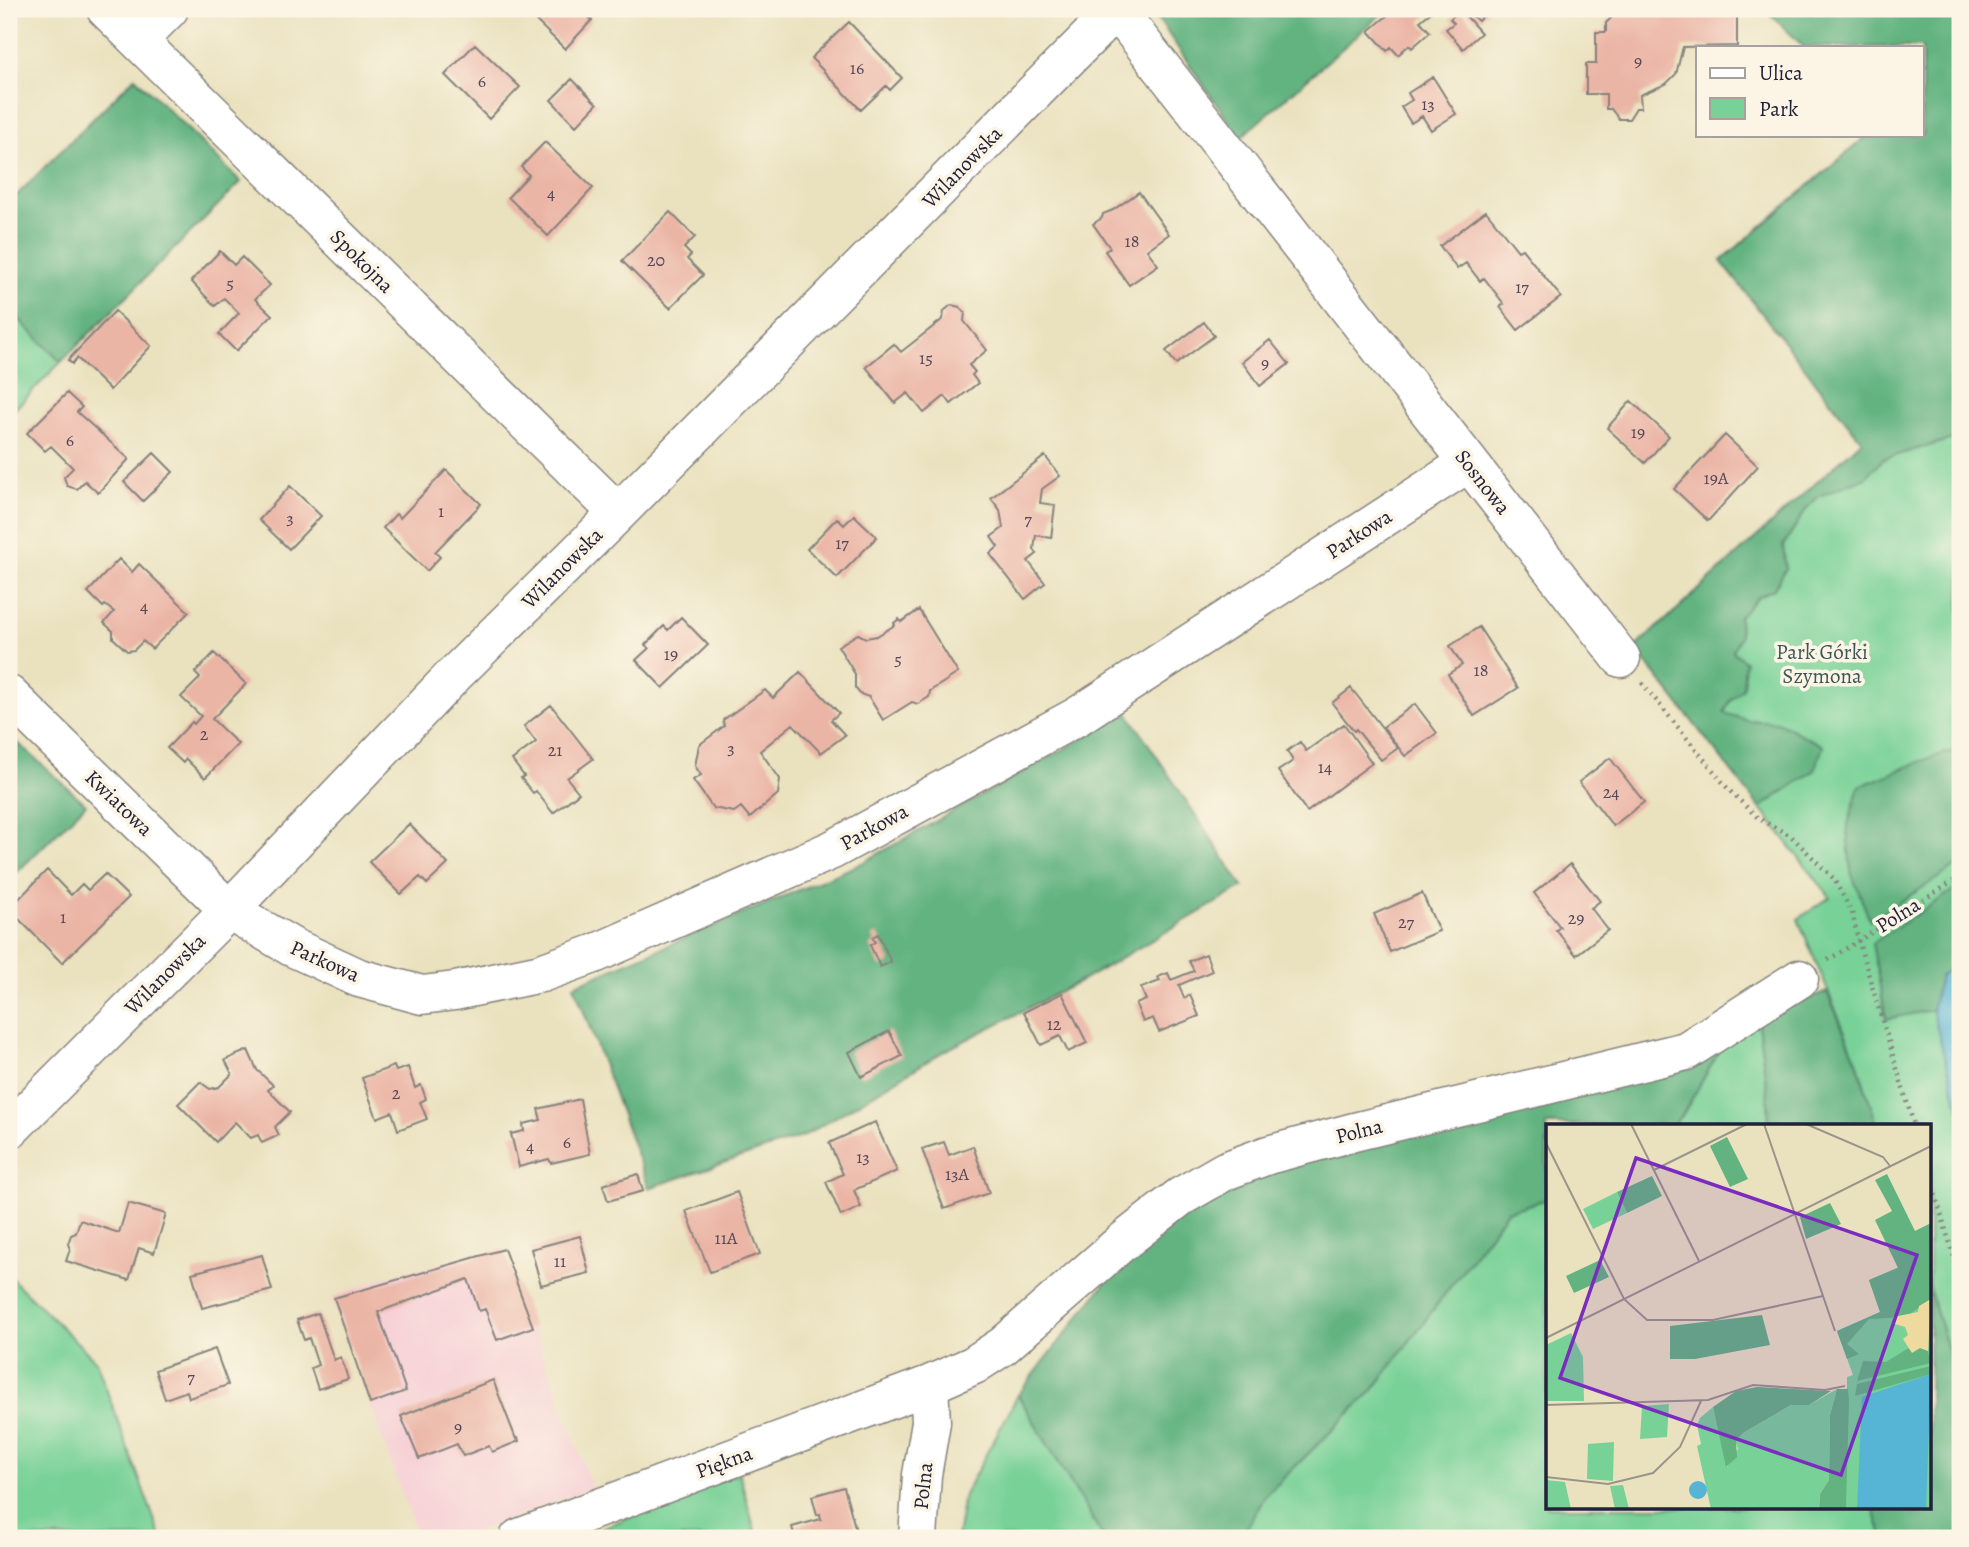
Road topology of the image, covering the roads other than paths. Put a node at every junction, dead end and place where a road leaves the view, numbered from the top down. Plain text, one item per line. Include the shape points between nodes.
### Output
1 (106, 9) edge
2 (169, 9) edge
3 (1117, 9) edge
4 (138, 40) junction
5 (1468, 463) junction
6 (618, 513) junction
7 (1621, 658) road end
8 (9, 695) edge
9 (229, 910) junction
10 (1799, 979) road end
11 (9, 1130) edge
12 (929, 1385) junction
13 (519, 1538) edge
14 (918, 1538) edge

1 - 4 street, Spokojna
2 - 4 street
3 - 5 street, Sosnowa
3 - 6 street, Wilanowska
4 - 6 street, Spokojna
5 - 7 street, Sosnowa
5 - 9 street, Parkowa via 1078,716 832,850 594,954 541,973 422,995 359,978 292,947
6 - 9 street, Wilanowska via 453,676
8 - 9 street, Kwiatowa
9 - 11 street, Wilanowska
10 - 12 street, Polna via 1686,1051 1354,1132 1225,1171 1180,1197 1120,1244 1003,1346
12 - 13 street, Piękna
12 - 14 street, Polna via 931,1422

